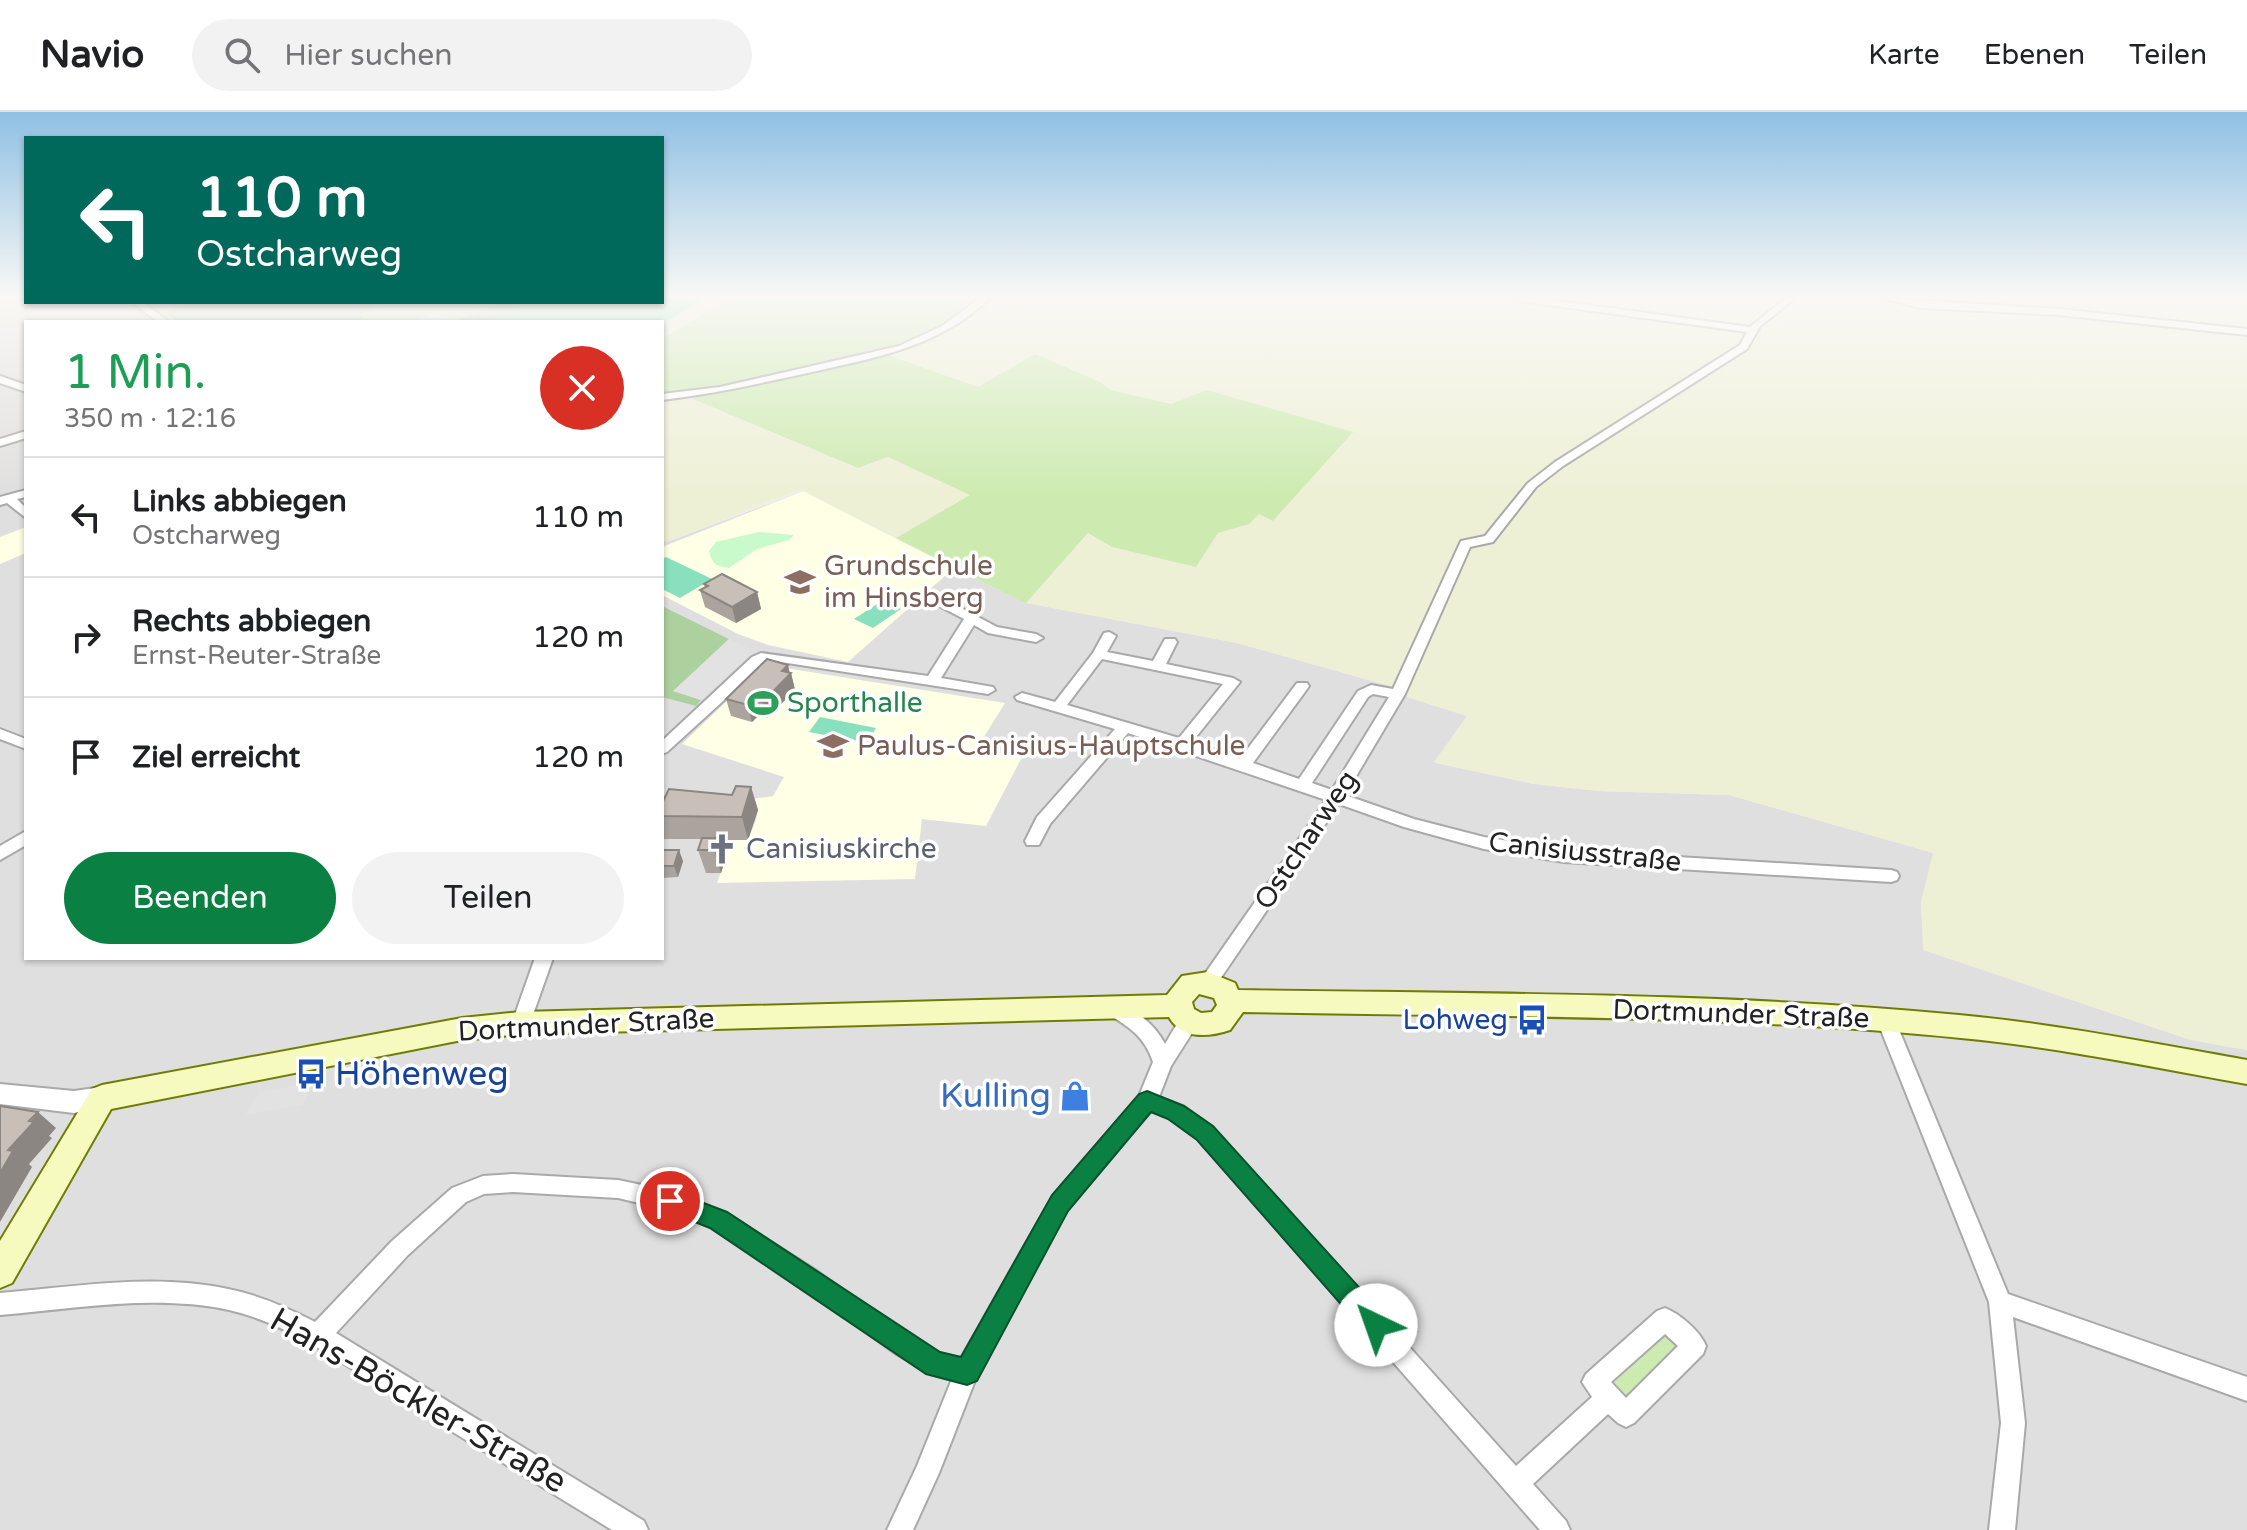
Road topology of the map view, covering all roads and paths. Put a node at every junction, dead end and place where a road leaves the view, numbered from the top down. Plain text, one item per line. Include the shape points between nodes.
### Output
1 (832, 364) edge
2 (1716, 364) edge
3 (0, 380) edge
4 (24, 388) edge
5 (664, 397) edge
6 (24, 435) edge
7 (0, 443) edge
8 (24, 494) edge
9 (4, 500) edge
10 (24, 513) edge
11 (927, 594) dead end
12 (971, 618) junction
13 (1109, 636) dead end
14 (1036, 638) dead end
15 (1170, 642) dead end
16 (1099, 654) junction
17 (1223, 661) dead end
18 (1158, 665) junction
19 (1215, 677) junction
20 (932, 681) junction
21 (1302, 686) dead end
22 (988, 690) dead end
23 (1398, 694) junction
24 (1022, 697) dead end
25 (1059, 706) junction
26 (1126, 726) junction
27 (0, 734) edge
28 (24, 743) edge
29 (1182, 744) junction
30 (664, 747) edge
31 (1243, 766) junction
32 (1302, 787) junction
33 (1336, 799) junction
34 (24, 838) edge
35 (1033, 841) dead end
36 (0, 854) edge
37 (1891, 876) dead end
38 (543, 960) edge
39 (1208, 983) junction
40 (1231, 1001) junction
41 (1108, 1006) junction
42 (1184, 1014) junction
43 (1886, 1020) junction
44 (521, 1023) junction
45 (1163, 1062) junction
46 (2247, 1072) edge
47 (0, 1094) edge
48 (102, 1098) junction
49 (1147, 1101) junction
50 (0, 1272) edge
51 (2000, 1302) junction
52 (0, 1304) edge
53 (318, 1335) junction
54 (967, 1371) junction
55 (2247, 1389) edge
56 (1609, 1397) dead end
57 (1516, 1483) junction
58 (635, 1530) edge
59 (900, 1530) edge
60 (1557, 1530) edge
61 (2002, 1530) edge

1 - 5 street via 720,390
2 - 23 street, Ostcharweg via 1550,471 1521,497 1489,539 1465,544
3 - 4 street
6 - 7 street
8 - 9 street
9 - 10 street
11 - 12 street
12 - 14 street via 993,630
12 - 20 street
13 - 16 street
15 - 18 street
16 - 18 street
16 - 25 street
17 - 19 street
18 - 19 street
19 - 29 street via 1233,682
20 - 22 street
20 - 30 street via 766,656
21 - 31 street
23 - 32 street, Ostcharweg via 1371,689 1363,694
23 - 33 street, Ostcharweg
24 - 25 street, Canisiusstraße
25 - 26 street, Canisiusstraße
26 - 29 street, Canisiusstraße
26 - 35 street via 1043,821
27 - 28 street
29 - 31 street, Canisiusstraße
31 - 32 street, Canisiusstraße
32 - 33 street, Canisiusstraße
33 - 37 street, Canisiusstraße via 1484,843 1564,856
33 - 39 street, Ostcharweg
34 - 36 street
38 - 44 street
39 - 40 main road via 1221,987
39 - 42 main road via 1185,988 1178,1000
40 - 42 main road, Dortmunder Straße via 1230,1013 1220,1022 1205,1026
40 - 43 main road, Dortmunder Straße via 1542,1005
41 - 42 main road, Dortmunder Straße
41 - 44 main road, Dortmunder Straße
41 - 45 street via 1143,1025
42 - 45 street
43 - 46 main road, Dortmunder Straße via 1991,1031
43 - 51 street
44 - 48 main road, Dortmunder Straße via 462,1029
45 - 49 street
47 - 48 street, Dortmunder Straße via 74,1102
48 - 50 main road
49 - 54 street via 1060,1203
49 - 57 street via 1176,1112 1205,1133
51 - 55 street
51 - 61 street via 2013,1423
52 - 53 street, Hans-Böckler-Straße via 187,1294 276,1313
53 - 54 street via 459,1195 483,1185 513,1183 618,1189 718,1220 903,1345 935,1364
53 - 58 street, Hans-Böckler-Straße
54 - 59 street
56 - 57 street
57 - 60 street

